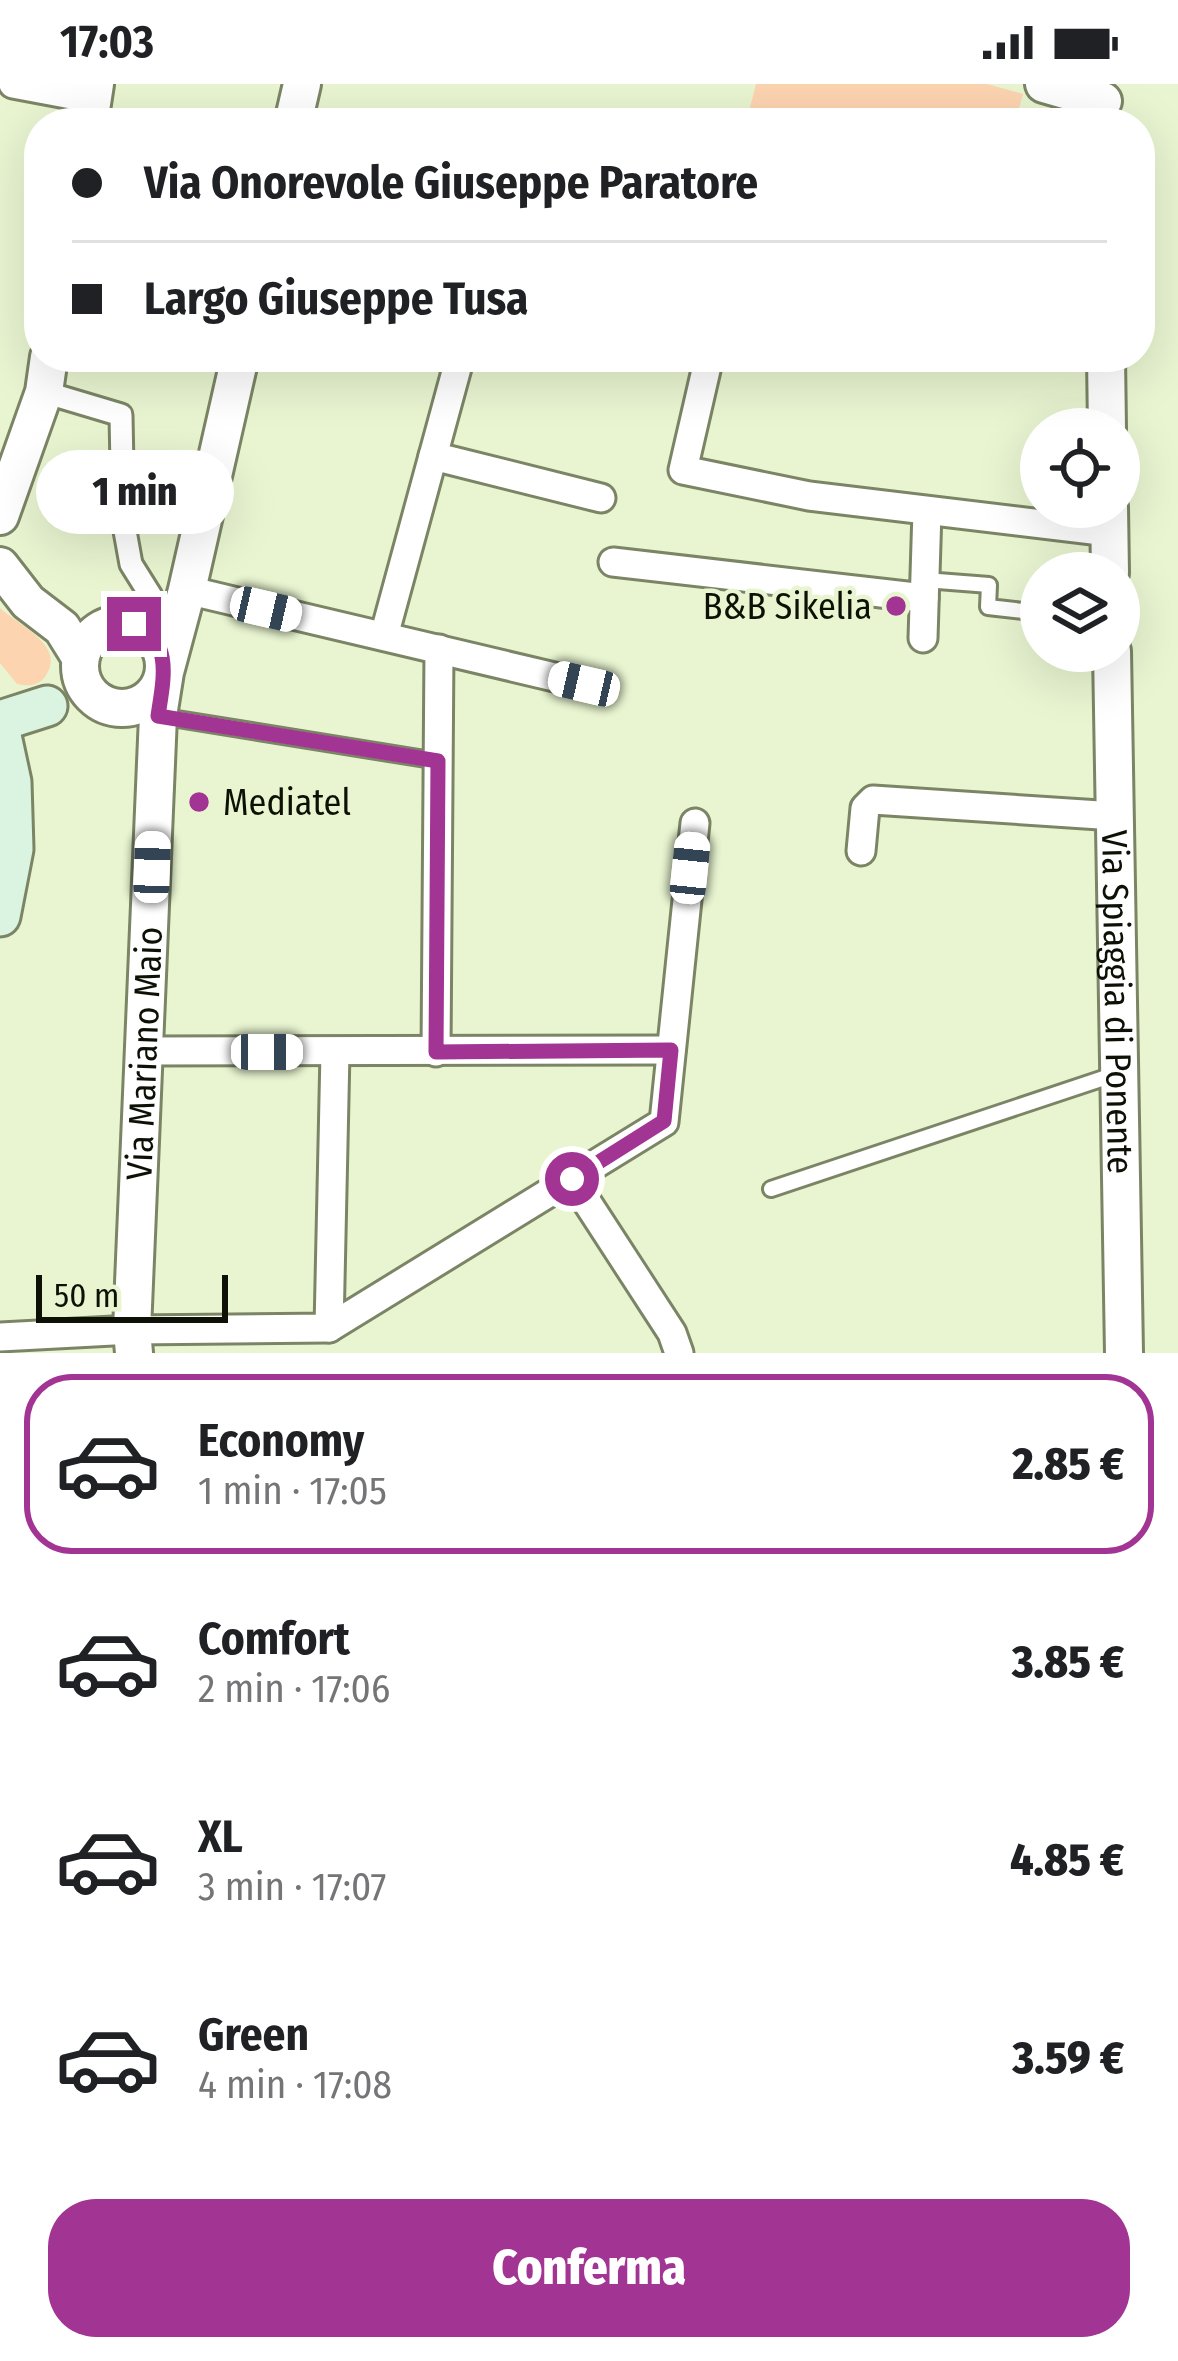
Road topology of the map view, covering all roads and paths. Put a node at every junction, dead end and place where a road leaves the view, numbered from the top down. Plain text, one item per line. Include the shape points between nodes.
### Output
1 (14, 84) edge
2 (1044, 84) edge
3 (92, 102) edge
4 (1104, 103) edge
5 (235, 372) edge
6 (456, 372) edge
7 (706, 372) edge
8 (1106, 372) edge
9 (46, 374) edge
10 (1107, 408) edge
11 (433, 456) junction
12 (601, 498) dead end
13 (927, 511) junction
14 (1020, 515) edge
15 (0, 516) edge
16 (614, 562) dead end
17 (0, 566) edge
18 (924, 589) junction
19 (169, 593) junction
20 (1020, 611) edge
21 (385, 636) junction
22 (923, 638) dead end
23 (439, 650) junction
24 (80, 663) junction
25 (165, 672) junction
26 (1112, 672) edge
27 (584, 684) dead end
28 (47, 706) junction
29 (107, 706) junction
30 (158, 716) junction
31 (0, 721) edge
32 (0, 731) edge
33 (438, 761) junction
34 (1115, 816) junction
35 (695, 823) dead end
36 (861, 851) dead end
37 (0, 916) edge
38 (671, 1050) junction
39 (146, 1051) junction
40 (335, 1052) junction
41 (436, 1052) junction
42 (1121, 1073) junction
43 (572, 1179) junction
44 (771, 1190) dead end
45 (329, 1328) junction
46 (0, 1336) edge
47 (133, 1341) edge
48 (679, 1353) edge
49 (1124, 1353) edge

1 - 3 street
2 - 4 street
5 - 19 street, Via Mariano Maio
6 - 11 street
7 - 13 street via 683,470
8 - 10 street
9 - 15 street
9 - 19 street via 121,416 131,563
11 - 12 street
11 - 21 street
13 - 14 street
13 - 18 street
16 - 18 street
17 - 24 street via 62,628
18 - 20 lane via 989,585 988,607
18 - 22 street
19 - 21 street
19 - 25 street, Via Mariano Maio
21 - 23 street
23 - 27 street
23 - 33 street
24 - 25 street via 92,637 134,624 154,637
24 - 28 street
24 - 29 street via 86,688
25 - 29 street via 137,706
25 - 30 street, Via Mariano Maio
26 - 34 street, Via Spiaggia di Ponente
28 - 29 street
28 - 31 main road
30 - 33 lane
30 - 39 street, Via Mariano Maio
32 - 37 main road via 13,849
33 - 41 street
34 - 36 street via 873,800
34 - 42 street, Via Spiaggia di Ponente
35 - 38 street
38 - 41 street
38 - 43 street via 664,1121
39 - 40 street
39 - 47 street, Via Mariano Maio
40 - 41 street
40 - 45 street
42 - 44 lane
42 - 49 street, Via Spiaggia di Ponente
43 - 45 street
43 - 48 street
45 - 47 street
46 - 47 street

